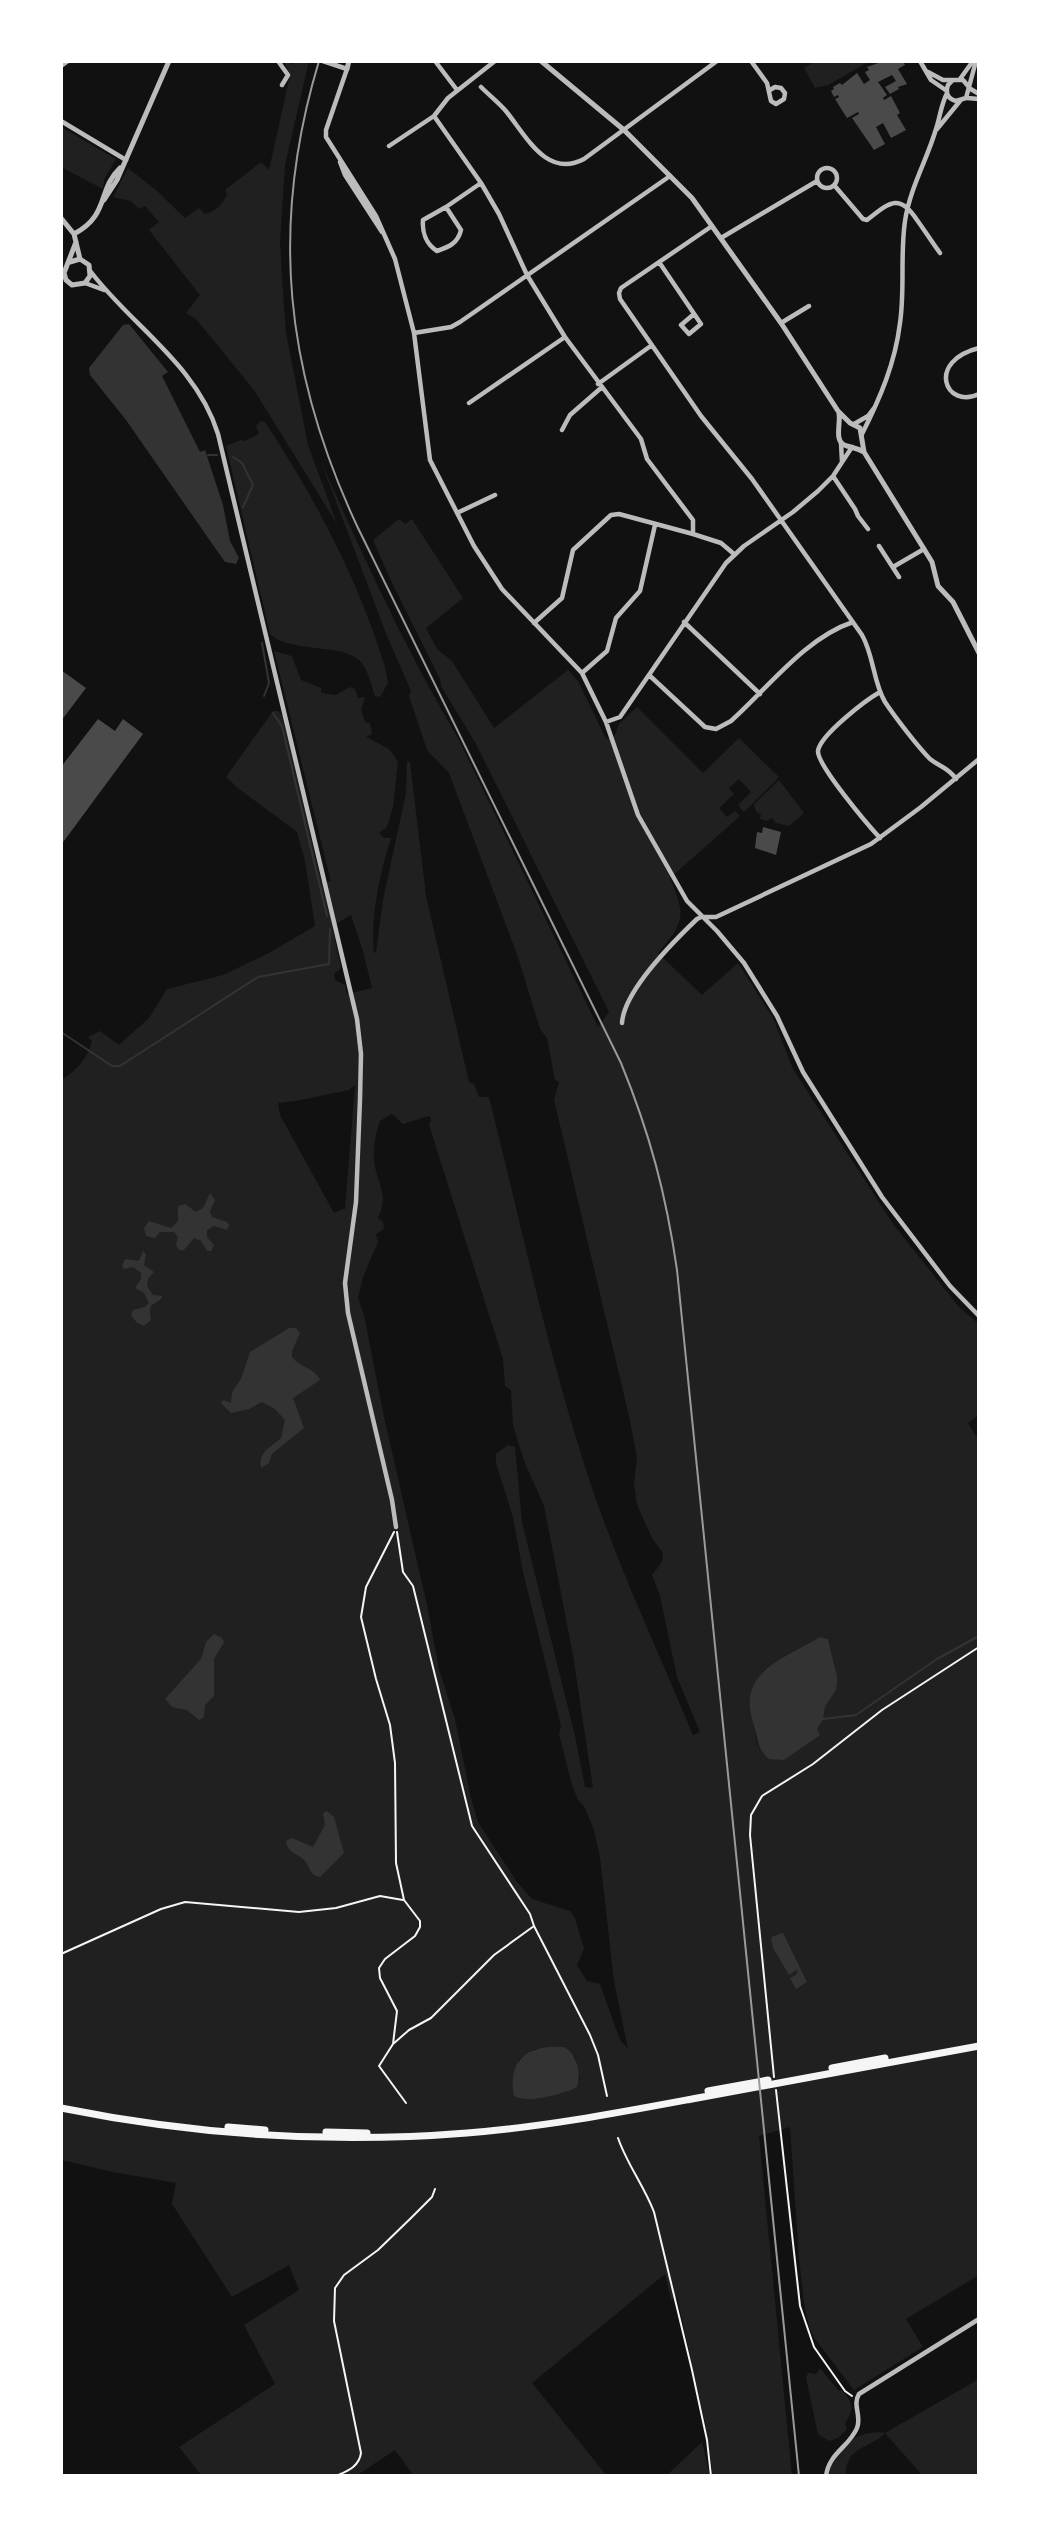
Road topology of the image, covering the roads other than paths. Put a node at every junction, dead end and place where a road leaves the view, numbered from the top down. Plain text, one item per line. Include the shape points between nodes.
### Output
1 (68, 61) edge
2 (169, 61) edge
3 (278, 61) edge
4 (323, 61) edge
5 (349, 61) edge
6 (435, 61) edge
7 (495, 61) edge
8 (541, 61) edge
9 (717, 61) edge
10 (751, 61) edge
11 (920, 61) edge
12 (975, 61) edge
13 (61, 66) edge
14 (347, 69) junction
15 (925, 71) junction
16 (960, 79) junction
17 (953, 80) junction
18 (282, 85) dead end
19 (481, 87) dead end
20 (968, 87) junction
21 (457, 90) junction
22 (770, 90) dead end
23 (947, 92) junction
24 (979, 97) edge
25 (966, 98) junction
26 (960, 101) junction
27 (434, 116) junction
28 (61, 121) edge
29 (624, 130) junction
30 (936, 130) junction
31 (389, 146) dead end
32 (124, 163) junction
33 (670, 176) junction
34 (817, 181) junction
35 (481, 183) junction
36 (834, 185) junction
37 (908, 206) junction
38 (446, 207) junction
39 (61, 218) edge
40 (712, 226) junction
41 (74, 234) junction
42 (721, 238) junction
43 (76, 242) junction
44 (940, 253) dead end
45 (80, 260) junction
46 (70, 262) junction
47 (659, 262) junction
48 (91, 272) junction
49 (527, 275) junction
50 (63, 276) edge
51 (69, 283) junction
52 (85, 283) junction
53 (61, 287) edge
54 (105, 290) junction
55 (809, 306) dead end
56 (694, 314) junction
57 (781, 323) junction
58 (414, 333) junction
59 (565, 337) junction
60 (652, 345) junction
61 (979, 348) edge
62 (600, 386) junction
63 (979, 394) edge
64 (878, 401) junction
65 (470, 403) dead end
66 (838, 411) junction
67 (852, 424) junction
68 (840, 428) junction
69 (562, 430) dead end
70 (861, 437) junction
71 (840, 442) junction
72 (853, 446) junction
73 (864, 452) junction
74 (842, 463) junction
75 (833, 476) junction
76 (495, 495) dead end
77 (457, 513) junction
78 (781, 519) junction
79 (655, 525) junction
80 (868, 528) dead end
81 (693, 534) junction
82 (879, 546) dead end
83 (924, 549) junction
84 (734, 554) junction
85 (893, 567) junction
86 (899, 576) dead end
87 (684, 622) junction
88 (853, 622) junction
89 (534, 623) junction
90 (979, 653) edge
91 (582, 673) junction
92 (649, 675) junction
93 (880, 692) junction
94 (760, 694) junction
95 (606, 722) junction
96 (979, 759) edge
97 (956, 779) junction
98 (880, 838) junction
99 (701, 917) junction
100 (622, 1023) dead end
101 (979, 1316) edge
102 (396, 1527) road end
103 (979, 2043) edge
104 (796, 2077) junction
105 (61, 2105) edge
106 (979, 2319) edge
107 (826, 2476) edge

1 - 13 street
2 - 32 street
3 - 18 street via 288,75
4 - 14 street
5 - 14 street
6 - 21 street
7 - 21 street
8 - 29 street
9 - 29 street
10 - 22 street
11 - 15 street
12 - 16 street
12 - 20 street
14 - 58 street via 326,130 328,140 395,259
15 - 17 street
15 - 23 street
16 - 17 street
16 - 20 street
17 - 23 street
19 - 29 street via 542,156 558,164 576,164
20 - 24 street
20 - 25 street
21 - 27 street
23 - 26 street
23 - 30 street
24 - 25 street
25 - 26 street
26 - 30 street
27 - 31 street
27 - 35 street
28 - 32 street
29 - 33 street
30 - 37 street
32 - 41 street via 88,226
33 - 40 street
33 - 49 street
34 - 36 street via 826,188
34 - 36 street via 820,171 829,169 836,176
34 - 42 street
35 - 38 street
35 - 49 street
36 - 37 street via 863,219 892,204
37 - 44 street
37 - 64 street via 901,321 894,360
38 - 38 street via 423,220 429,246 436,251 459,239 461,230
39 - 41 street
40 - 42 street
40 - 47 street
41 - 43 street
42 - 57 street
43 - 45 street
43 - 46 street
45 - 46 street
45 - 48 street
46 - 50 street
47 - 56 street
47 - 60 street via 619,293
48 - 52 street
48 - 54 street
49 - 58 street via 451,327
49 - 59 street
50 - 51 street
51 - 52 street
51 - 53 street
52 - 54 street
54 - 102 street via 168,353 215,423 295,751 360,1038 356,1202 346,1293
55 - 57 street
56 - 56 street via 701,324 689,334 681,324
57 - 66 street
58 - 77 street via 430,460
59 - 62 street
59 - 65 street
60 - 62 street
60 - 78 street
61 - 63 street via 954,359 946,380 957,395
62 - 69 street via 570,415
62 - 81 street via 693,520
64 - 67 street via 868,416
64 - 70 street
66 - 67 street
66 - 68 street
67 - 68 street
67 - 70 street via 860,428
68 - 71 street
70 - 72 street
70 - 73 street
71 - 72 street
71 - 74 street
72 - 73 street
72 - 74 street
73 - 83 street
74 - 75 street
75 - 78 street
75 - 80 street
76 - 77 street
77 - 89 street via 498,584
78 - 84 street
78 - 88 street
79 - 81 street
79 - 89 street via 619,514 606,519 573,550 562,598
79 - 91 street via 640,591 616,618 607,651
81 - 84 street via 721,543
82 - 85 street
83 - 85 street
83 - 90 street via 938,586 953,602
84 - 87 street
85 - 86 street
87 - 92 street
87 - 94 street
88 - 93 street via 867,644
88 - 94 street via 819,638
89 - 91 street
91 - 95 street
92 - 94 street via 711,730 722,728
92 - 95 street via 620,717
93 - 97 street via 930,758
93 - 98 street via 826,736 818,754
95 - 99 street via 638,815 687,901
96 - 97 street
97 - 98 street
98 - 99 street via 716,917
99 - 100 street via 635,990
99 - 101 street via 738,956 764,995 803,1072 882,1197 950,1286
103 - 104 main road
103 - 104 main road
104 - 105 main road via 543,2120 377,2133 215,2126
106 - 107 street via 863,2390 856,2399 859,2425 834,2455

